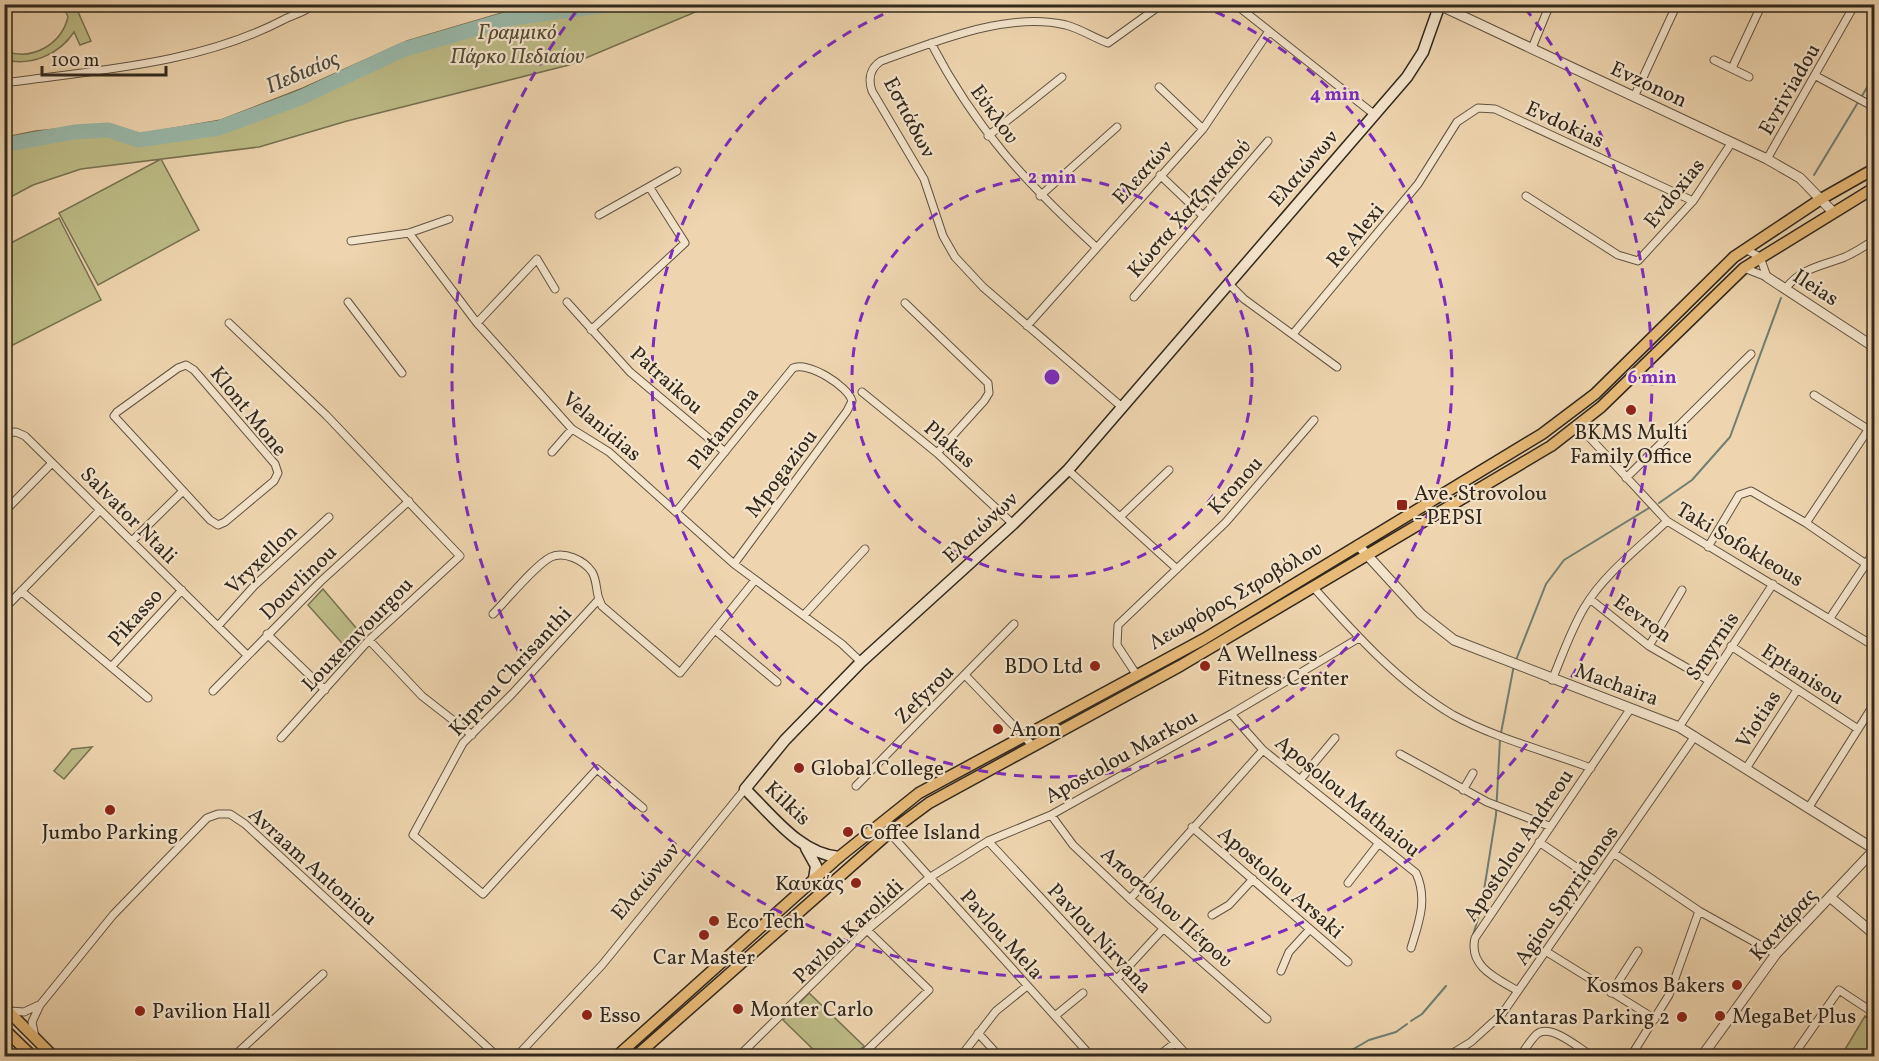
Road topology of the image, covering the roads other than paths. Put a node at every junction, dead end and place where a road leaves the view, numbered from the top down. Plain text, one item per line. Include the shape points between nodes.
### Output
1 (314, 4) edge
2 (1235, 4) edge
3 (1550, 4) edge
4 (1677, 4) edge
5 (1762, 4) edge
6 (1855, 4) edge
7 (1439, 5) edge
8 (1158, 7) dead end
9 (1269, 31) junction
10 (931, 43) junction
11 (1532, 48) junction
12 (1714, 60) dead end
13 (1732, 68) junction
14 (1816, 76) junction
15 (1062, 77) dead end
16 (1749, 77) dead end
17 (4, 83) edge
18 (1159, 87) dead end
19 (1634, 97) junction
20 (1875, 107) edge
21 (1375, 115) junction
22 (1117, 127) dead end
23 (1203, 129) junction
24 (988, 136) junction
25 (1268, 141) dead end
26 (1732, 142) junction
27 (1438, 153) joint
28 (1767, 159) junction
29 (1875, 169) edge
30 (677, 171) dead end
31 (1160, 175) junction
32 (650, 188) junction
33 (1875, 188) edge
34 (1040, 196) junction
35 (1526, 196) dead end
36 (1821, 199) junction
37 (1693, 201) junction
38 (1832, 211) junction
39 (599, 215) dead end
40 (1202, 215) junction
41 (449, 219) dead end
42 (409, 233) junction
43 (1875, 240) edge
44 (351, 241) dead end
45 (1096, 247) junction
46 (1745, 249) junction
47 (1760, 257) junction
48 (1744, 268) junction
49 (1767, 277) junction
50 (1229, 284) junction
51 (1786, 288) junction
52 (555, 289) dead end
53 (1134, 297) dead end
54 (348, 302) dead end
55 (567, 302) dead end
56 (905, 303) dead end
57 (229, 323) dead end
58 (477, 323) junction
59 (1027, 326) junction
60 (591, 330) junction
61 (1293, 334) junction
62 (1875, 347) edge
63 (1751, 354) dead end
64 (1337, 368) dead end
65 (402, 373) dead end
66 (862, 392) dead end
67 (1814, 395) dead end
68 (852, 401) joint
69 (1123, 408) junction
70 (1314, 420) dead end
71 (1578, 425) junction
72 (572, 429) junction
73 (1871, 431) edge
74 (4, 433) edge
75 (552, 452) dead end
76 (724, 452) junction
77 (937, 453) junction
78 (52, 463) junction
79 (1068, 470) junction
80 (1169, 470) dead end
81 (1626, 478) junction
82 (183, 491) junction
83 (410, 501) junction
84 (100, 510) junction
85 (4, 512) edge
86 (676, 512) junction
87 (1121, 516) junction
88 (329, 517) dead end
89 (1667, 521) junction
90 (1806, 523) junction
91 (1013, 524) junction
92 (132, 541) junction
93 (1358, 545) junction
94 (1708, 547) junction
95 (865, 549) dead end
96 (1875, 552) edge
97 (1368, 556) junction
98 (734, 564) junction
99 (1866, 564) junction
100 (1177, 569) junction
101 (755, 580) junction
102 (1773, 584) junction
103 (1314, 588) junction
104 (182, 590) junction
105 (21, 591) junction
106 (1682, 591) dead end
107 (1590, 599) junction
108 (599, 600) junction
109 (4, 609) edge
110 (493, 614) dead end
111 (804, 615) junction
112 (1830, 618) junction
113 (1014, 624) dead end
114 (218, 626) junction
115 (715, 630) junction
116 (267, 634) junction
117 (1359, 638) junction
118 (369, 640) junction
119 (1649, 646) junction
120 (1731, 646) junction
121 (1875, 646) edge
122 (247, 655) junction
123 (861, 662) junction
124 (112, 666) junction
125 (1137, 674) junction
126 (966, 676) junction
127 (1552, 680) junction
128 (1708, 680) junction
129 (777, 682) dead end
130 (325, 690) junction
131 (1797, 690) junction
132 (213, 691) dead end
133 (148, 698) dead end
134 (1875, 704) edge
135 (1631, 708) junction
136 (1231, 714) junction
137 (1679, 727) junction
138 (1858, 729) junction
139 (472, 735) junction
140 (1023, 735) junction
141 (1695, 736) junction
142 (281, 738) dead end
143 (1335, 738) dead end
144 (1032, 746) junction
145 (1263, 750) junction
146 (1400, 754) dead end
147 (1747, 767) junction
148 (1591, 768) junction
149 (1473, 773) dead end
150 (1300, 780) junction
151 (856, 786) dead end
152 (745, 789) junction
153 (1463, 790) junction
154 (1809, 807) junction
155 (644, 808) dead end
156 (1050, 815) junction
157 (880, 822) junction
158 (1549, 826) junction
159 (1192, 827) junction
160 (890, 832) junction
161 (988, 841) junction
162 (1539, 842) junction
163 (1379, 843) junction
164 (805, 846) junction
165 (1875, 850) edge
166 (1615, 854) junction
167 (839, 857) junction
168 (929, 878) junction
169 (814, 879) junction
170 (1253, 879) junction
171 (1595, 880) junction
172 (1348, 883) dead end
173 (1831, 898) junction
174 (1130, 899) junction
175 (1699, 911) junction
176 (1212, 915) dead end
177 (1163, 929) junction
178 (1310, 929) junction
179 (867, 930) junction
180 (1875, 934) edge
181 (1411, 948) dead end
182 (1638, 951) dead end
183 (1547, 952) junction
184 (1776, 954) junction
185 (1348, 962) dead end
186 (1281, 971) dead end
187 (323, 974) dead end
188 (1117, 979) junction
189 (1026, 986) junction
190 (1518, 991) junction
191 (1083, 993) dead end
192 (1611, 993) junction
193 (40, 1005) junction
194 (6, 1009) edge
195 (1875, 1013) edge
196 (1055, 1016) junction
197 (1268, 1019) dead end
198 (1654, 1019) junction
199 (4, 1029) edge
200 (978, 1033) junction
201 (35, 1039) junction
202 (1175, 1043) junction
203 (617, 1055) edge
204 (32, 1056) edge
205 (53, 1056) edge
206 (234, 1056) edge
207 (497, 1056) edge
208 (517, 1056) edge
209 (636, 1056) edge
210 (740, 1056) edge
211 (861, 1056) edge
212 (961, 1056) edge
213 (999, 1056) edge
214 (1091, 1056) edge
215 (1158, 1056) edge
216 (1188, 1056) edge
217 (1448, 1056) edge
218 (1520, 1056) edge
219 (1592, 1056) edge
220 (1630, 1056) edge
221 (1702, 1056) edge
222 (1793, 1056) edge

1 - 17 street via 274,25 207,50 135,65
2 - 9 street
3 - 11 street
4 - 19 street
5 - 13 street
6 - 14 street, Evriviadou
7 - 11 street, Evzonon
7 - 21 main road, Ελαιώνων via 1418,60
8 - 10 street, Εστιάδων via 1108,43 1053,23 990,27
9 - 21 street
9 - 23 street, Ελεατών
10 - 24 street, Εύκλου
10 - 59 street, Εστιάδων via 875,64 870,74 871,86 924,179 948,248 967,272
11 - 19 street, Evzonon
12 - 13 street
13 - 16 street
14 - 20 street
14 - 28 street, Evriviadou
15 - 24 street
18 - 23 street
19 - 26 street, Evzonon
21 - 50 main road, Ελαιώνων
22 - 34 street
23 - 31 street, Ελεατών
24 - 34 street, Εύκλου
25 - 40 street, Κώστα Χατζηκακού
26 - 28 street, Evzonon
26 - 37 street, Evdoxias
27 - 37 street, Evdokias via 1457,122 1469,112 1486,108
27 - 61 street, Re Alexi via 1418,184
28 - 36 street, Evzonon via 1800,178
29 - 36 main road, Λεωφόρος Στροβόλου
30 - 32 street
31 - 40 street
31 - 45 street, Ελεατών
32 - 39 street
32 - 60 street via 685,243
33 - 38 main road, Λεωφόρος Στροβόλου
34 - 45 street, Εύκλου
35 - 37 street, Evdoxias via 1618,255 1638,261
36 - 38 street, Evzonon
36 - 46 main road, Λεωφόρος Στροβόλου
38 - 47 main road, Λεωφόρος Στροβόλου
40 - 53 street, Κώστα Χατζηκακού
41 - 42 street
42 - 44 street
42 - 58 street, Velanidias
43 - 51 street via 1844,257 1805,270
45 - 59 street, Ελεατών
46 - 47 street
46 - 93 main road, Λεωφόρος Στροβόλου via 1570,414
47 - 48 main road, Λεωφόρος Στροβόλου
47 - 49 street, Ileias
48 - 49 street, Ileias
48 - 71 main road, Λεωφόρος Στροβόλου
49 - 51 street, Ileias
50 - 61 street
50 - 69 main road, Ελαιώνων
51 - 62 street, Ileias
52 - 58 street via 537,259
54 - 65 street
55 - 60 street, Patraikou
56 - 77 street via 988,383 989,393 984,401
57 - 83 street
58 - 72 street, Velanidias
59 - 69 street, Εστιάδων
60 - 76 street, Patraikou via 630,372
61 - 64 street
63 - 81 street
66 - 77 street, Plakas
67 - 73 street
68 - 76 street, Platamona via 847,390 815,370 798,366
68 - 98 street, Mpogaziou
69 - 79 main road, Ελαιώνων
70 - 100 street, Kronou via 1227,520
71 - 81 street, Taki Sofokleous
71 - 97 main road, Λεωφόρος Στροβόλου via 1551,446
72 - 75 street
72 - 86 street, Velanidias via 609,452
73 - 90 street
74 - 78 street, Salvator Ntali via 25,436
76 - 86 street, Platamona
77 - 91 street, Plakas
78 - 84 street, Salvator Ntali
78 - 85 street
79 - 87 street
79 - 91 main road, Ελαιώνων
80 - 87 street
81 - 89 street, Taki Sofokleous
82 - 82 street, Klont Mone via 218,525 274,481 278,473 275,464 186,365 114,416
82 - 92 street
83 - 116 street, Douvlinou
83 - 118 street, Louxemvourgou via 460,556
84 - 92 street, Salvator Ntali
84 - 105 street
86 - 98 street, Velanidias
87 - 100 street
88 - 114 street, Vryxellon via 254,586
89 - 94 street, Taki Sofokleous
89 - 107 street
90 - 94 street via 1747,491 1739,495
90 - 99 street
91 - 123 main road, Ελαιώνων
92 - 104 street, Salvator Ntali
93 - 97 street, Machaira
93 - 125 main road, Λεωφόρος Στροβόλου via 1204,639
94 - 102 street, Taki Sofokleous
95 - 111 street
96 - 99 street
97 - 103 main road, Λεωφόρος Στροβόλου
97 - 127 street, Machaira via 1442,632 1468,648
98 - 101 street, Velanidias
99 - 112 street
100 - 125 street, Kronou via 1118,626 1117,645
101 - 111 street, Velanidias
101 - 115 street
102 - 112 street, Taki Sofokleous
102 - 120 street, Smyrnis
103 - 117 street
103 - 144 main road, Λεωφόρος Στροβόλου
104 - 114 street, Salvator Ntali
104 - 124 street, Pikasso
105 - 109 street
105 - 124 street
106 - 119 street
107 - 119 street, Eevron
107 - 127 street
108 - 110 street via 595,580 586,565 560,555 547,559
108 - 115 street, Kiprou Chrisanthi via 680,673
108 - 139 street, Kiprou Chrisanthi
111 - 123 street, Velanidias
112 - 121 street, Taki Sofokleous
113 - 126 street, Zefyrou
114 - 122 street, Salvator Ntali
115 - 129 street
116 - 122 street, Douvlinou
116 - 130 street
117 - 136 street, Apostolou Markou
117 - 148 street via 1453,714
118 - 130 street, Louxemvourgou
118 - 139 street via 422,696
119 - 128 street, Eevron
120 - 128 street, Smyrnis
120 - 131 street, Eptanisou
122 - 132 street, Douvlinou
123 - 152 main road, Ελαιώνων
124 - 133 street
125 - 140 main road, Λεωφόρος Στροβόλου
126 - 140 street
126 - 151 street, Zefyrou
127 - 135 street, Machaira
128 - 137 street, Smyrnis
130 - 142 street, Louxemvourgou
131 - 138 street, Eptanisou
131 - 147 street, Viotias
134 - 138 street
135 - 137 street, Machaira
135 - 148 street, Apostolou Andreou
136 - 145 street, Aposolou Mathaiou
136 - 156 street, Apostolou Markou
137 - 141 street, Machaira
138 - 154 street
139 - 155 street, Kiprou Chrisanthi via 463,743 413,835 483,894 597,769
140 - 144 street
140 - 157 main road, Λεωφόρος Στροβόλου via 919,793
141 - 147 street, Machaira
141 - 166 street, Agiou Spyridonos
143 - 150 street
144 - 160 main road, Λεωφόρος Στροβόλου via 929,803
145 - 150 street, Aposolou Mathaiou
145 - 159 street
146 - 153 street
147 - 154 street, Machaira
148 - 158 street, Apostolou Andreou
149 - 153 street
150 - 163 street, Aposolou Mathaiou
152 - 164 main road, Kilkis
152 - 208 street, Ελαιώνων via 602,964
153 - 158 street
154 - 165 street, Machaira
156 - 161 street, Apostolou Markou
156 - 174 street, Αποστόλου Πέτρου via 1073,844
157 - 160 street, Pavlou Mela
157 - 167 main road, Λεωφόρος Στροβόλου
158 - 162 street, Apostolou Andreou
159 - 170 street, Apostolou Arsaki
159 - 174 street
160 - 168 street, Pavlou Mela
160 - 209 main road, Λεωφόρος Στροβόλου
161 - 168 street, Pavlou Karolidi
161 - 188 street, Pavlou Nirvana
162 - 171 street
162 - 190 street, Apostolou Andreou via 1480,929 1473,946 1487,973
163 - 172 street
163 - 181 street, Aposolou Mathaiou via 1406,863 1421,884 1422,914
164 - 167 main road, Kilkis via 824,856
164 - 169 main road, Kilkis via 814,860
165 - 173 street, Καντάρας
166 - 171 street, Agiou Spyridonos
166 - 175 street
167 - 169 main road, Λεωφόρος Στροβόλου
168 - 179 street, Pavlou Karolidi
168 - 189 street, Pavlou Mela
169 - 203 main road, Λεωφόρος Στροβόλου
170 - 176 street via 1229,905
170 - 178 street, Apostolou Arsaki
171 - 183 street, Agiou Spyridonos
173 - 180 street
173 - 184 street, Καντάρας
174 - 177 street, Αποστόλου Πέτρου
175 - 184 street
175 - 198 street via 1669,994
177 - 188 street
177 - 197 street, Αποστόλου Πέτρου
178 - 185 street, Apostolou Arsaki
178 - 186 street via 1289,952
179 - 210 street, Pavlou Karolidi
179 - 211 street via 929,990
182 - 192 street
183 - 190 street, Agiou Spyridonos
183 - 192 street
184 - 221 street, Καντάρας
187 - 206 street
188 - 202 street, Pavlou Nirvana
189 - 196 street, Pavlou Mela
189 - 200 street via 996,1011
190 - 217 street, Agiou Spyridonos via 1485,1032
191 - 196 street
192 - 198 street
193 - 194 street via 24,1012
193 - 201 street via 32,1022
193 - 207 street, Avraam Antoniou via 113,915 207,818 224,814 245,824
194 - 201 main road
195 - 222 street via 1839,990
196 - 214 street, Pavlou Mela
198 - 220 street
199 - 204 main road
200 - 212 street
200 - 213 street
201 - 205 main road
202 - 215 street
202 - 216 street, Pavlou Nirvana
218 - 219 street via 1536,1035 1544,1031

